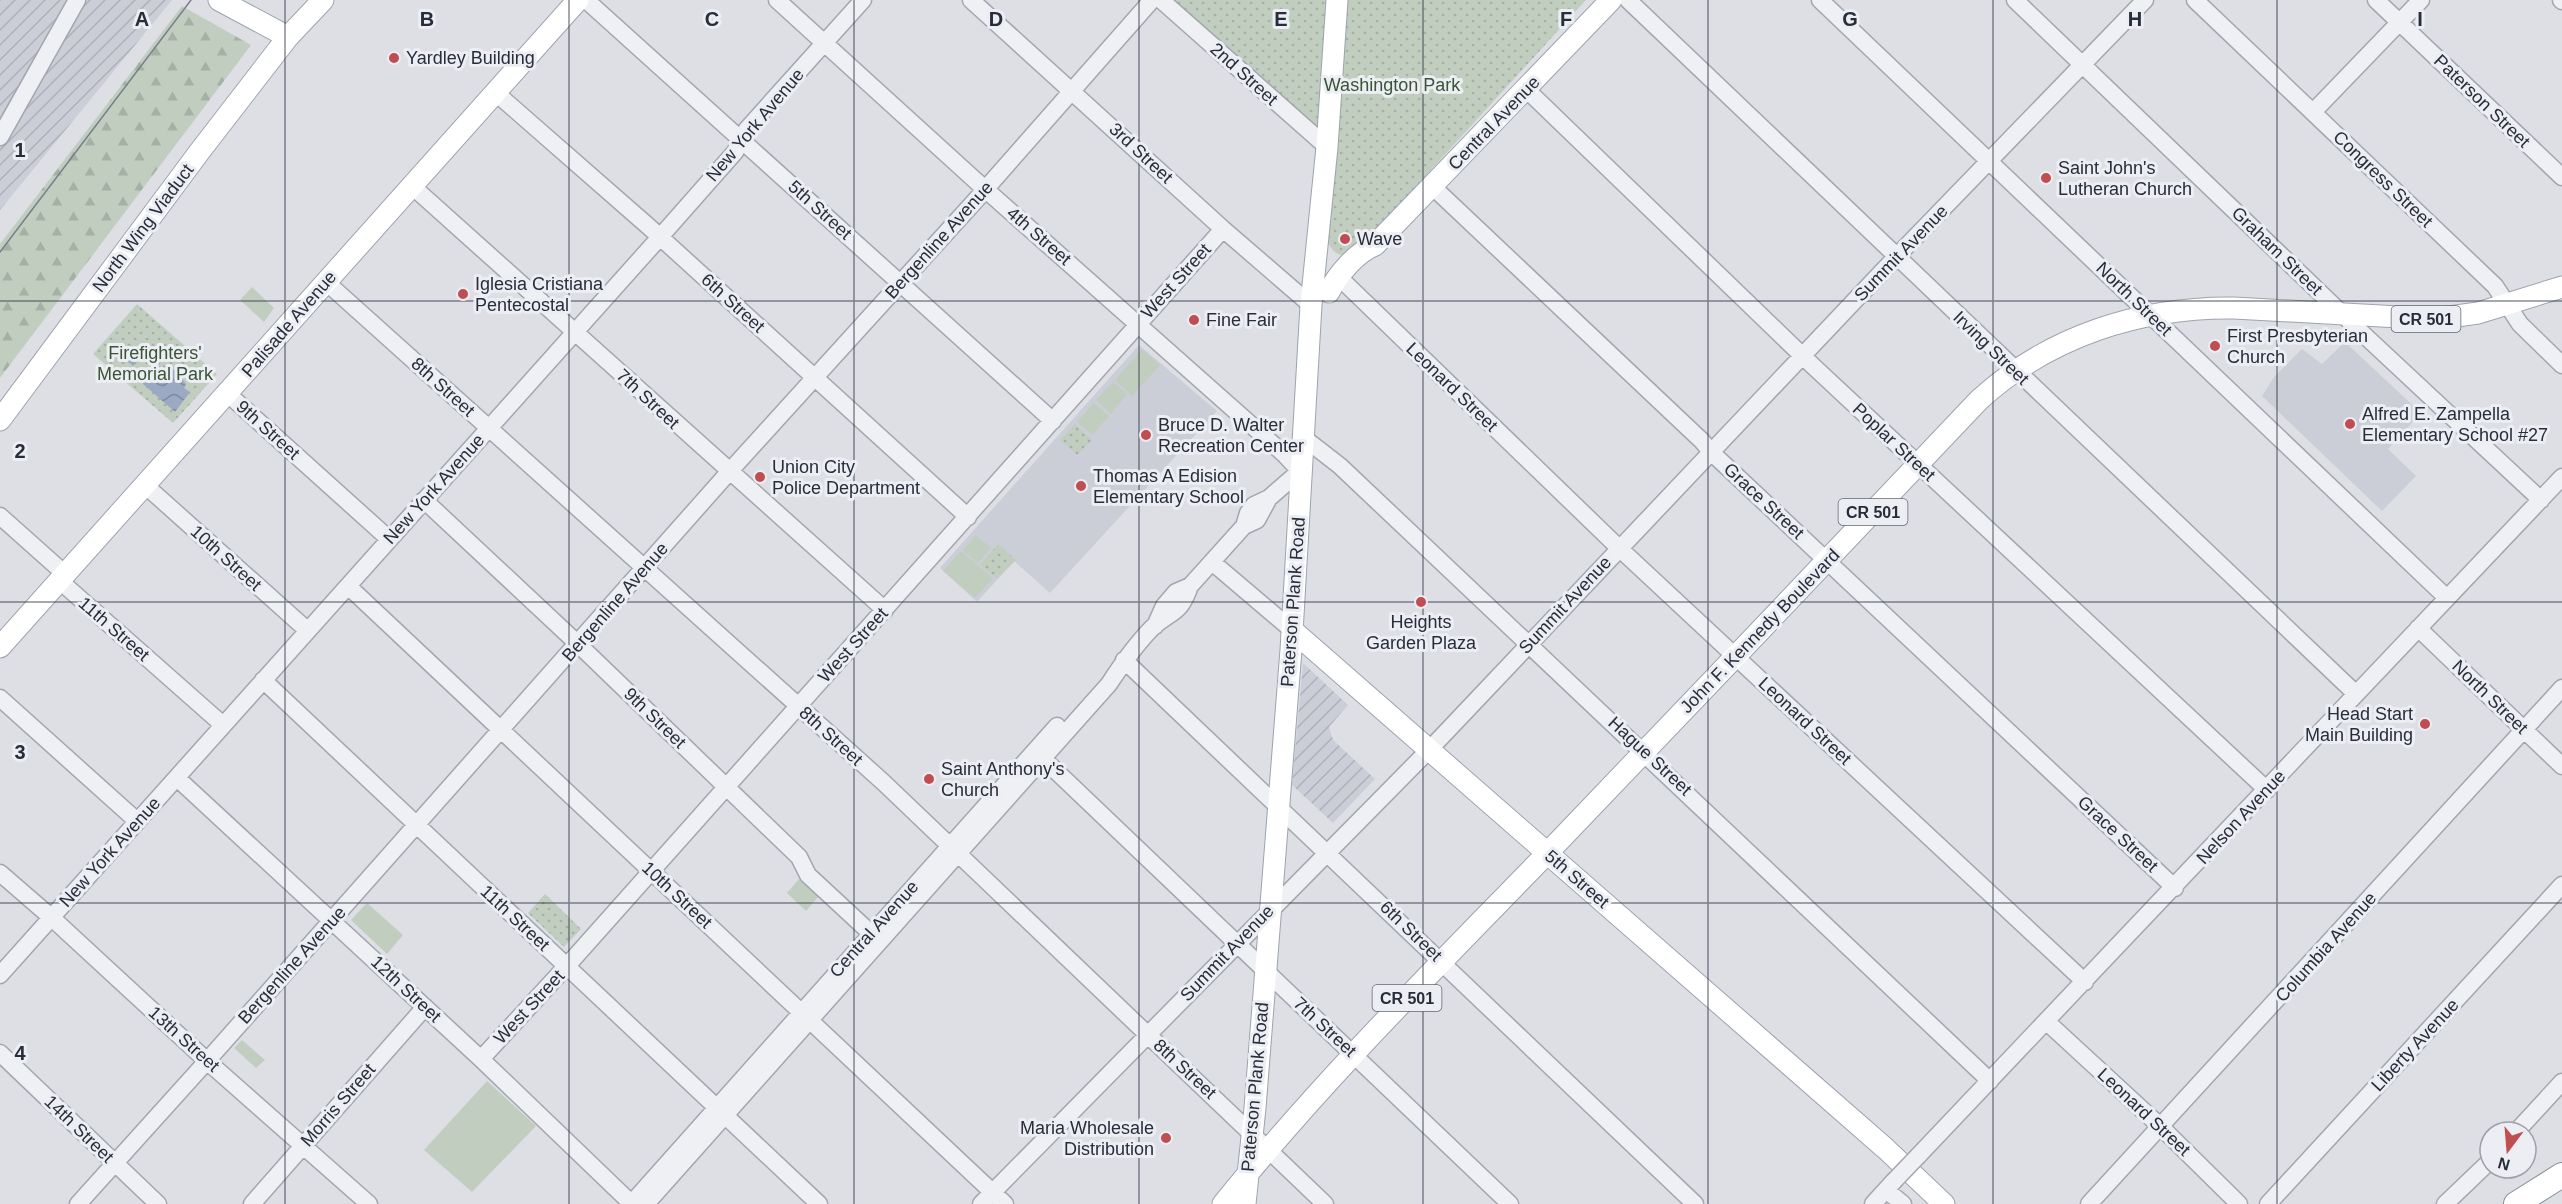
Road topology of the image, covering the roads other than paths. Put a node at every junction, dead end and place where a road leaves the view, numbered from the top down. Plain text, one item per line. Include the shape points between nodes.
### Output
1 (77, 0) edge
2 (219, 0) edge
3 (323, 0) edge
4 (578, 0) edge
5 (586, 0) edge
6 (777, 0) edge
7 (863, 0) edge
8 (971, 0) edge
9 (1152, 0) edge
10 (1161, 0) edge
11 (1337, 0) edge
12 (1611, 0) edge
13 (1628, 0) edge
14 (1820, 0) edge
15 (2015, 0) edge
16 (2145, 0) edge
17 (2195, 0) edge
18 (2376, 0) edge
19 (2421, 0) edge
20 (2399, 22) junction
21 (288, 37) junction
22 (825, 42) junction
23 (2084, 65) junction
24 (1073, 90) junction
25 (1526, 90) junction
26 (496, 93) junction
27 (2313, 111) junction
28 (5, 117) edge
29 (0, 137) edge
30 (741, 139) junction
31 (1327, 147) junction
32 (1990, 161) junction
33 (2562, 177) edge
34 (412, 186) junction
35 (1433, 187) junction
36 (985, 189) junction
37 (1224, 229) junction
38 (660, 237) junction
39 (1375, 245) junction
40 (1317, 248) junction
41 (1896, 256) junction
42 (1356, 259) junction
43 (325, 281) junction
44 (900, 284) junction
45 (2562, 287) edge
46 (1337, 288) junction
47 (2507, 304) junction
48 (1311, 305) junction
49 (2150, 314) junction
50 (2343, 315) junction
51 (1138, 323) junction
52 (575, 331) junction
53 (1802, 356) junction
54 (2562, 365) edge
55 (2015, 371) junction
56 (815, 378) junction
57 (228, 394) junction
58 (0, 420) edge
59 (1053, 421) junction
60 (489, 428) junction
61 (1304, 438) junction
62 (1711, 452) junction
63 (1918, 464) junction
64 (1300, 471) junction
65 (729, 472) junction
66 (2562, 477) edge
67 (146, 486) junction
68 (2541, 500) junction
69 (424, 501) junction
70 (0, 516) edge
71 (968, 517) junction
72 (389, 538) junction
73 (1619, 548) junction
74 (1828, 560) junction
75 (1212, 561) junction
76 (645, 568) junction
77 (62, 577) junction
78 (348, 586) junction
79 (2447, 598) junction
80 (885, 610) junction
81 (2418, 628) junction
82 (307, 630) junction
83 (1292, 630) junction
84 (1529, 643) junction
85 (578, 644) junction
86 (0, 647) edge
87 (1736, 657) junction
88 (1124, 660) junction
89 (262, 680) junction
90 (2562, 688) edge
91 (2356, 694) junction
92 (0, 698) edge
93 (797, 706) junction
94 (223, 725) junction
95 (502, 730) junction
96 (2524, 730) junction
97 (1429, 750) junction
98 (1645, 751) junction
99 (1039, 754) junction
100 (2562, 766) edge
101 (177, 778) junction
102 (726, 787) junction
103 (2267, 790) junction
104 (1277, 805) junction
105 (137, 821) junction
106 (416, 825) junction
107 (954, 850) junction
108 (1327, 852) junction
109 (1547, 853) junction
110 (651, 871) junction
111 (0, 873) edge
112 (2562, 885) edge
113 (2175, 888) junction
114 (1270, 910) junction
115 (52, 918) junction
116 (332, 920) junction
117 (875, 937) junction
118 (1238, 945) junction
119 (1442, 961) junction
120 (566, 967) junction
121 (1265, 970) junction
122 (0, 975) edge
123 (2085, 982) junction
124 (425, 1007) junction
125 (806, 1017) junction
126 (2047, 1022) junction
127 (1147, 1034) junction
128 (0, 1053) edge
129 (1354, 1054) junction
130 (481, 1059) junction
131 (207, 1061) junction
132 (1990, 1081) junction
133 (2562, 1082) edge
134 (720, 1111) junction
135 (2527, 1120) edge
136 (2161, 1127) junction
137 (1260, 1143) junction
138 (303, 1144) junction
139 (115, 1163) junction
140 (2478, 1172) edge
141 (1248, 1173) junction
142 (2562, 1175) edge
143 (1890, 1186) junction
144 (993, 1200) edge
145 (1942, 1201) edge
146 (78, 1204) edge
147 (158, 1204) edge
148 (252, 1204) edge
149 (369, 1204) edge
150 (635, 1204) edge
151 (819, 1204) edge
152 (1223, 1204) edge
153 (1245, 1204) edge
154 (1325, 1204) edge
155 (1510, 1204) edge
156 (1695, 1204) edge
157 (1873, 1204) edge
158 (1903, 1204) edge
159 (2089, 1204) edge
160 (2239, 1204) edge
161 (2268, 1204) edge
162 (2445, 1204) edge
163 (2516, 1204) edge

1 - 28 street
2 - 21 main road
3 - 21 main road, North Wing Viaduct
4 - 26 main road, Palisade Avenue
5 - 30 street, 5th Street
6 - 22 street, 4th Street
7 - 22 street, New York Avenue
8 - 24 street, 3rd Street
9 - 24 street, Bergenline Avenue
10 - 31 street, 2nd Street
11 - 31 main road, Paterson Plank Road
12 - 25 main road, Central Avenue
13 - 41 street, Irving Street
14 - 32 street, North Street
15 - 23 street, Graham Street
16 - 23 street, Summit Avenue
17 - 27 street, Congress Street
18 - 20 street, Paterson Street
19 - 20 street
20 - 27 street
20 - 33 street, Paterson Street
21 - 58 main road, North Wing Viaduct
22 - 30 street, New York Avenue
22 - 36 street, 4th Street
23 - 32 street, Summit Avenue
23 - 50 street, Graham Street
24 - 36 street, Bergenline Avenue
24 - 37 street, 3rd Street
25 - 35 main road, Central Avenue
25 - 53 street, Poplar Street
26 - 34 main road, Palisade Avenue
26 - 38 street, 6th Street
27 - 47 street, Congress Street via 2495,286
28 - 29 street
30 - 38 street, New York Avenue via 735,152
30 - 44 street, 5th Street
31 - 40 main road, Paterson Plank Road
32 - 41 street, Summit Avenue
32 - 49 street, North Street
34 - 43 main road, Palisade Avenue
34 - 52 street, 7th Street
35 - 39 main road, Central Avenue
35 - 62 street, Grace Street
36 - 44 street, Bergenline Avenue
36 - 51 street, 4th Street
37 - 48 street, 3rd Street
37 - 51 street, West Street
38 - 52 street, New York Avenue
38 - 56 street, 6th Street
39 - 42 main road, Central Avenue
39 - 46 main road, Central Avenue via 1373,253
40 - 42 main road via 1338,260
40 - 48 main road, Paterson Plank Road
41 - 53 street, Summit Avenue
41 - 55 street, Irving Street
42 - 46 main road, Central Avenue via 1334,282
43 - 57 main road, Palisade Avenue
43 - 60 street, 8th Street
44 - 56 street, Bergenline Avenue
44 - 59 street, 5th Street
45 - 47 main road, John F. Kennedy Boulevard / CR 501
46 - 48 main road, Central Avenue
46 - 73 street, Leonard Street
47 - 50 main road, John F. Kennedy Boulevard / CR 501 via 2434,319
47 - 54 street, Congress Street via 2520,324
48 - 61 main road, Paterson Plank Road
49 - 50 main road, John F. Kennedy Boulevard / CR 501 via 2215,308
49 - 55 main road, John F. Kennedy Boulevard / CR 501 via 2080,335
49 - 79 street, North Street
50 - 68 street, Graham Street
51 - 59 street, West Street
51 - 64 street, 4th Street
52 - 60 street, New York Avenue
52 - 65 street, 7th Street
53 - 62 street, Summit Avenue
53 - 63 street, Poplar Street
55 - 63 main road, John F. Kennedy Boulevard / CR 501 via 1979,400
55 - 91 street, Irving Street
56 - 65 street, Bergenline Avenue
56 - 71 street, 6th Street
57 - 67 main road, Palisade Avenue
57 - 72 street, 9th Street
59 - 71 street, West Street
60 - 69 street, New York Avenue
60 - 76 street, 8th Street
61 - 64 main road, Paterson Plank Road
61 - 84 street, Hague Street via 1340,466
62 - 73 street, Summit Avenue
62 - 74 street, Grace Street
63 - 74 main road, John F. Kennedy Boulevard / CR 501
63 - 103 street, Poplar Street
64 - 75 street, Central Avenue via 1269,498 1254,505 1244,526
64 - 83 main road, Paterson Plank Road
65 - 76 street, Bergenline Avenue
65 - 80 street, 7th Street
66 - 68 street, Nelson Avenue
67 - 77 main road, Palisade Avenue
67 - 82 street, 10th Street
68 - 79 street, Nelson Avenue
69 - 72 street, New York Avenue
69 - 85 street, 9th Street
70 - 77 street, 11th Street
71 - 80 street, West Street
72 - 78 street, New York Avenue
73 - 84 street, Summit Avenue
73 - 87 street, Leonard Street
74 - 87 main road, John F. Kennedy Boulevard / CR 501
74 - 113 street, Grace Street
75 - 83 street, 5th Street
75 - 88 street, Central Avenue via 1190,586 1176,592 1155,626
76 - 85 street, Bergenline Avenue
76 - 93 street, 8th Street
77 - 86 main road, Palisade Avenue
77 - 94 street, 11th Street
78 - 82 street, New York Avenue
78 - 95 street, 10th Street
79 - 81 street, Nelson Avenue
80 - 93 street, West Street
81 - 91 street, Nelson Avenue
81 - 96 street, North Street
82 - 89 street, New York Avenue
83 - 97 main road, 5th Street
83 - 104 main road, Paterson Plank Road
84 - 97 street, Summit Avenue
84 - 98 street, Hague Street
85 - 95 street, Bergenline Avenue
85 - 102 street, 9th Street
87 - 98 main road, John F. Kennedy Boulevard / CR 501
87 - 123 street, Leonard Street
88 - 99 street, Central Avenue via 1102,677
88 - 104 street, 6th Street
89 - 94 street, New York Avenue
89 - 106 street, 11th Street
90 - 96 street, Columbia Avenue
91 - 103 street, Nelson Avenue
92 - 105 street
93 - 102 street, West Street
93 - 107 street, 8th Street
94 - 101 street, New York Avenue
95 - 106 street, Bergenline Avenue
95 - 110 street, 10th Street
96 - 100 street, North Street
96 - 136 street, Columbia Avenue
97 - 108 street, Summit Avenue
97 - 109 main road, 5th Street
98 - 109 main road, John F. Kennedy Boulevard / CR 501
98 - 132 street, Hague Street
99 - 107 street, Central Avenue
99 - 118 street, 7th Street
101 - 105 street, New York Avenue
101 - 116 street, 12th Street
102 - 110 street, West Street
102 - 117 street, 9th Street via 799,857 808,875
103 - 113 street, Nelson Avenue
104 - 108 street, 6th Street
104 - 114 main road, Paterson Plank Road
105 - 115 street, New York Avenue
106 - 116 street, Bergenline Avenue
106 - 120 street, 11th Street
107 - 117 street, Central Avenue
107 - 127 street, 8th Street
108 - 114 street, Summit Avenue
108 - 119 street, 6th Street
109 - 119 main road, John F. Kennedy Boulevard / CR 501
109 - 145 main road, 5th Street
110 - 120 street, West Street
110 - 125 street, 10th Street
111 - 115 street, 13th Street
112 - 161 street, Liberty Avenue
113 - 123 street, Nelson Avenue
114 - 118 street, Summit Avenue
114 - 121 main road, Paterson Plank Road
115 - 122 street, New York Avenue
115 - 131 street, 13th Street
116 - 124 street, 12th Street
116 - 131 street, Bergenline Avenue
117 - 125 street, Central Avenue
118 - 121 street, 7th Street
118 - 127 street, Summit Avenue
119 - 129 main road, John F. Kennedy Boulevard / CR 501
119 - 156 street, 6th Street
120 - 130 street, West Street
120 - 134 street, 11th Street
121 - 129 street, 7th Street
121 - 137 main road, Paterson Plank Road
123 - 126 street, Nelson Avenue
124 - 130 street, 12th Street
124 - 138 street, Morris Street
125 - 134 street, Central Avenue
125 - 144 street, 10th Street
126 - 132 street, Nelson Avenue
126 - 136 street, Leonard Street
127 - 137 street, 8th Street
127 - 144 street, Summit Avenue
128 - 139 street, 14th Street
129 - 137 main road, John F. Kennedy Boulevard / CR 501
129 - 155 street, 7th Street
130 - 150 street, 12th Street
131 - 138 street, 13th Street
131 - 139 street, Bergenline Avenue
132 - 143 street, Nelson Avenue, bridge
133 - 135 street
134 - 150 street, Central Avenue
134 - 151 street, 11th Street
136 - 159 street, Columbia Avenue
136 - 160 street, Leonard Street
137 - 141 main road, Paterson Plank Road
137 - 154 street, 8th Street
138 - 148 street, Morris Street
138 - 149 street, 13th Street
139 - 146 street, Bergenline Avenue
139 - 147 street, 14th Street
140 - 162 street
141 - 152 main road
141 - 153 main road, Paterson Plank Road
142 - 163 highway
143 - 157 street, Nelson Avenue
143 - 158 street

